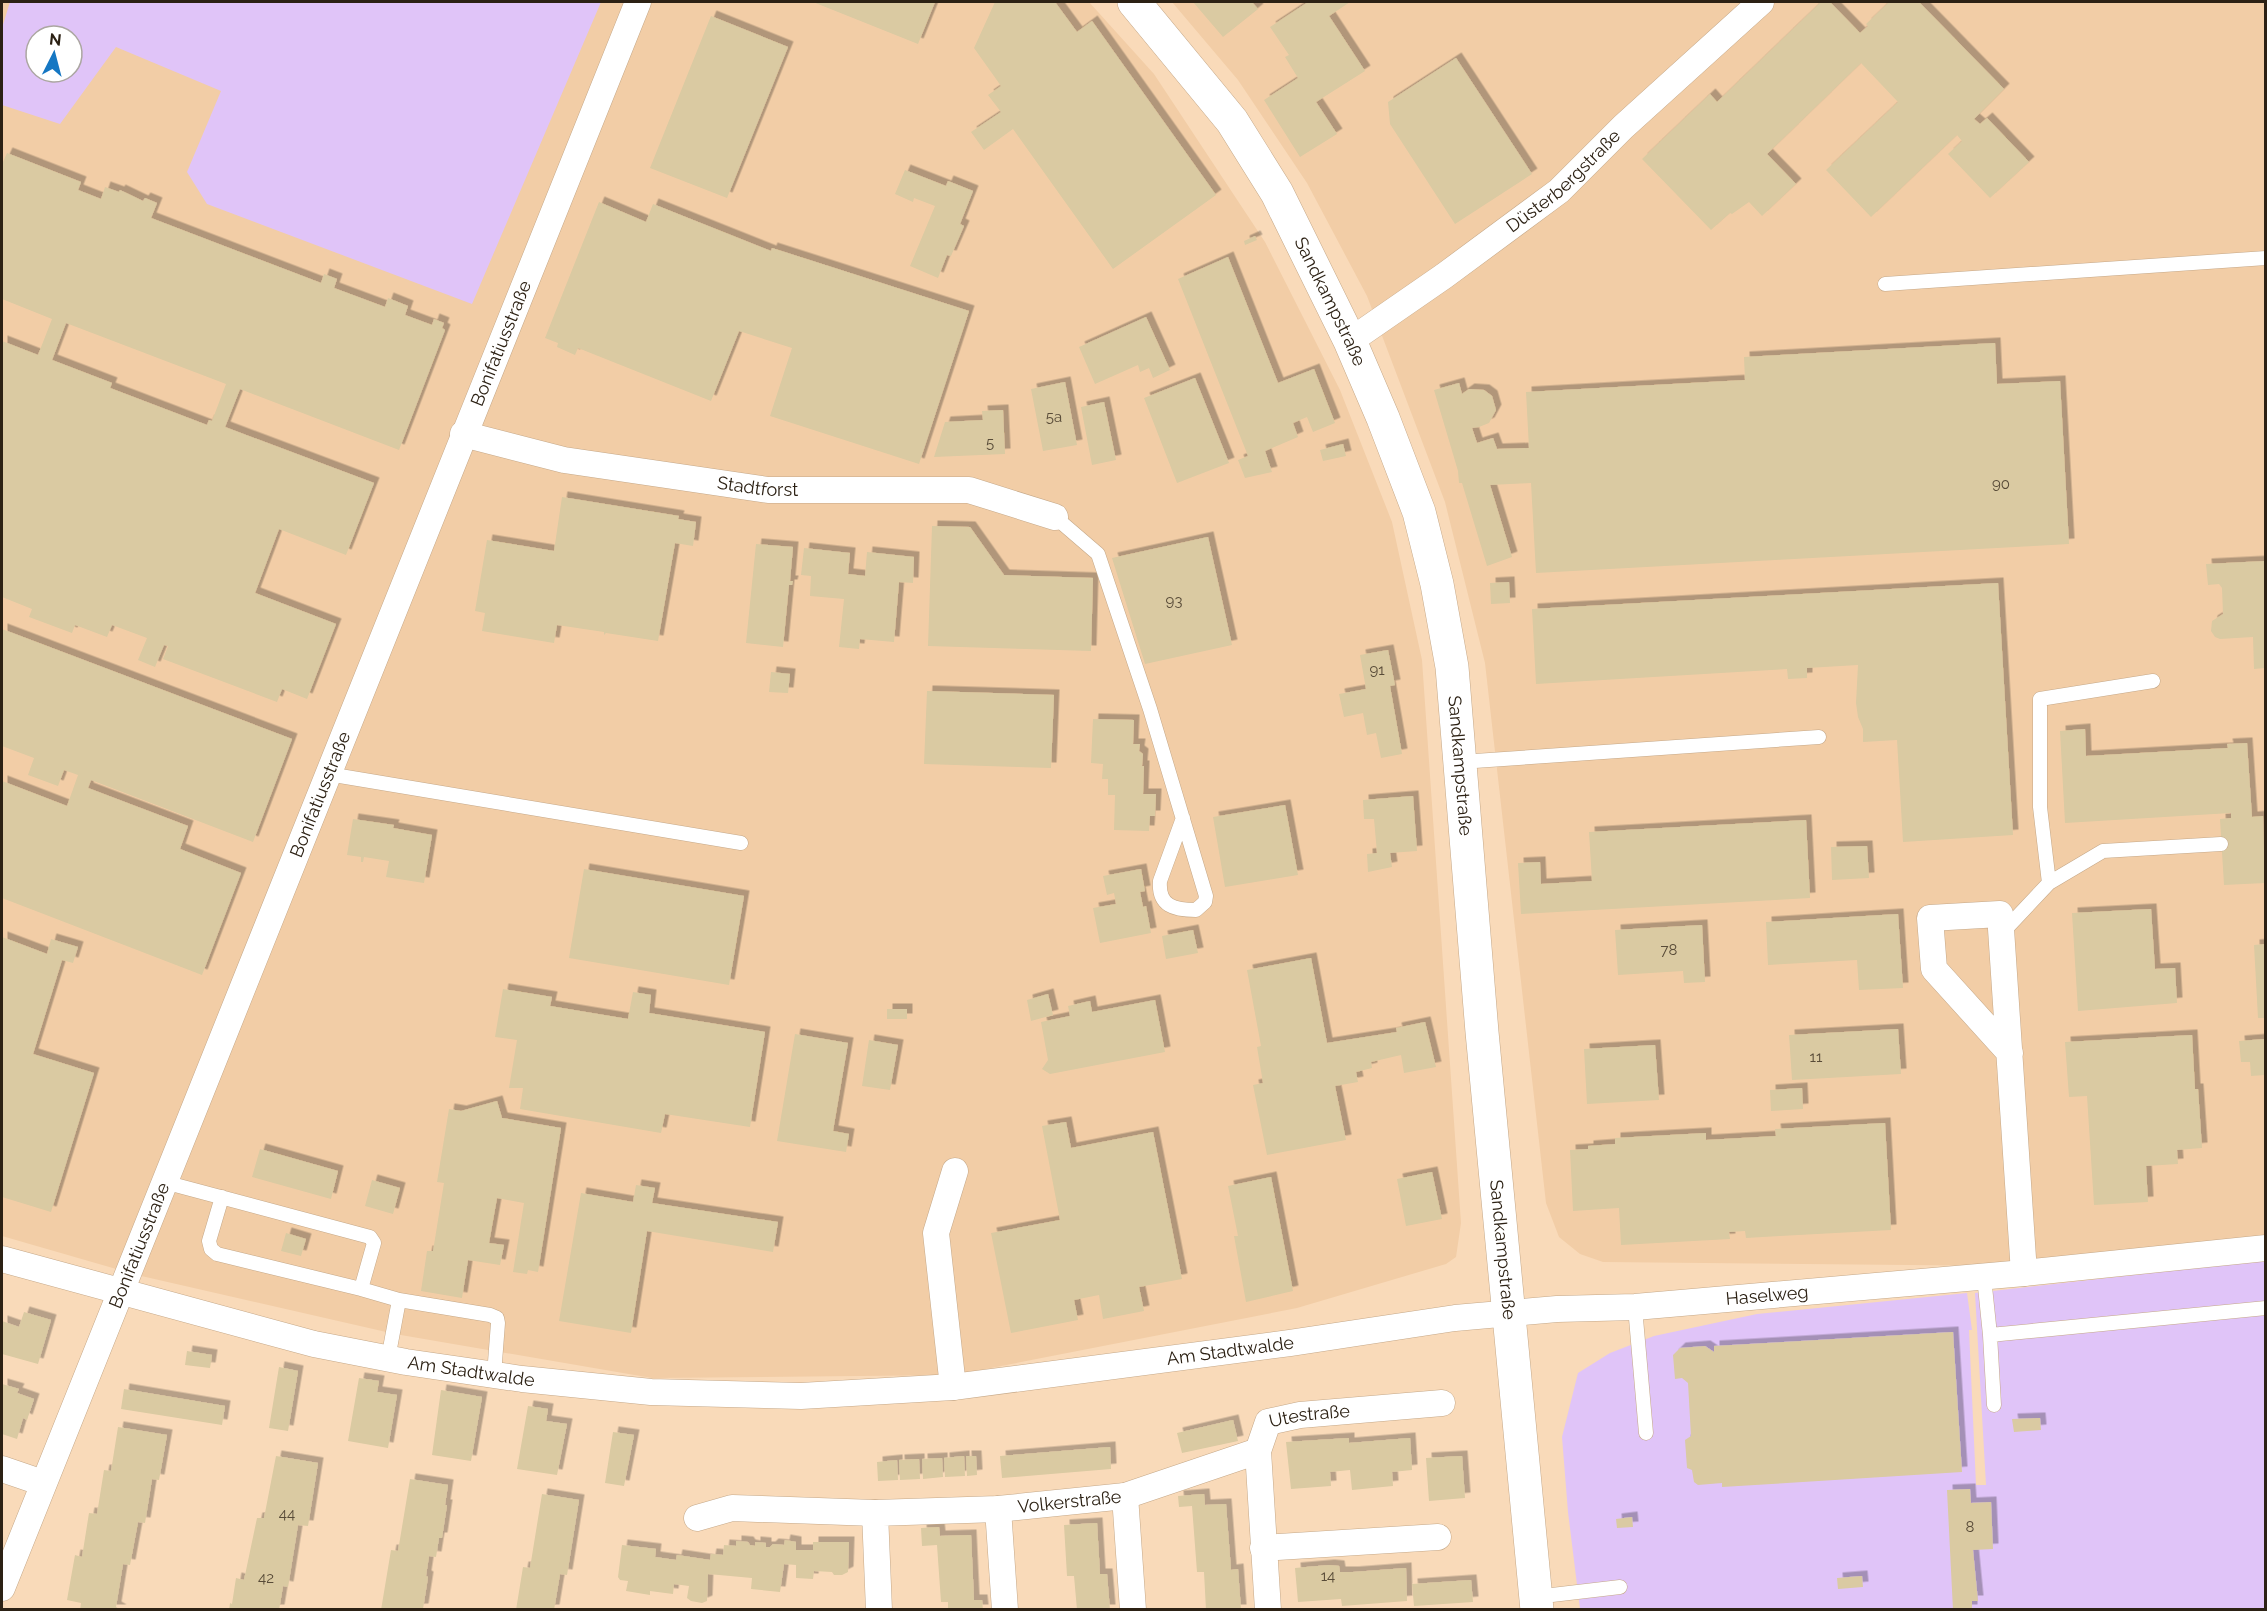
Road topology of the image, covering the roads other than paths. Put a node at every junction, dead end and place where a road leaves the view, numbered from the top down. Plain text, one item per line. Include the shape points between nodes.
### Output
1 (638, 2) edge
2 (1134, 2) edge
3 (1761, 2) edge
4 (2265, 258) edge
5 (1885, 285) dead end
6 (1350, 341) junction
7 (463, 434) junction
8 (1055, 517) joint
9 (2153, 681) dead end
10 (1819, 737) dead end
11 (1460, 762) junction
12 (328, 774) junction
13 (1183, 819) junction
14 (741, 843) dead end
15 (2221, 844) dead end
16 (2049, 883) junction
17 (2000, 934) junction
18 (2010, 1053) junction
19 (955, 1171) dead end
20 (164, 1182) junction
21 (222, 1197) junction
22 (2265, 1248) edge
23 (2, 1258) edge
24 (2024, 1273) junction
25 (1984, 1277) junction
26 (361, 1289) junction
27 (120, 1291) junction
28 (399, 1300) junction
29 (1635, 1307) junction
30 (2265, 1308) edge
31 (1510, 1314) junction
32 (1990, 1335) junction
33 (388, 1359) junction
34 (494, 1375) junction
35 (953, 1387) junction
36 (1442, 1403) dead end
37 (1994, 1406) dead end
38 (1646, 1433) dead end
39 (1258, 1450) junction
40 (2, 1469) edge
41 (43, 1483) junction
42 (1125, 1496) junction
43 (998, 1509) junction
44 (875, 1513) junction
45 (697, 1518) dead end
46 (1438, 1537) dead end
47 (1263, 1548) junction
48 (1620, 1587) dead end
49 (2, 1588) edge
50 (1536, 1603) edge
51 (879, 1610) edge
52 (1005, 1610) edge
53 (1133, 1610) edge
54 (1268, 1610) edge

1 - 7 street, Bonifatiusstraße
2 - 6 street, Sandkampstraße via 1232,121 1277,194
3 - 6 street, Düsterbergstraße via 1623,127 1559,191
4 - 5 lane
6 - 11 street, Sandkampstraße via 1419,512 1452,667
7 - 8 street, Stadtforst via 564,460 768,490 969,490
7 - 12 street, Bonifatiusstraße
8 - 13 lane via 1098,554
9 - 16 lane via 2040,699 2040,807
10 - 11 lane
11 - 31 street, Sandkampstraße
12 - 14 lane
12 - 20 street, Bonifatiusstraße
13 - 13 lane via 1206,896 1196,910 1166,903 1159,889
15 - 16 lane via 2103,851
16 - 17 lane
17 - 18 street
17 - 18 street via 2000,914 1930,918 1934,969
18 - 24 street
19 - 35 street via 936,1233
20 - 21 lane
20 - 27 street, Bonifatiusstraße
21 - 26 lane via 370,1237 374,1243
21 - 26 lane via 209,1242 217,1254
22 - 24 street, Haselweg
23 - 27 street, Am Stadtwalde
24 - 25 street, Haselweg
25 - 29 street, Haselweg
25 - 32 lane
26 - 28 lane
27 - 33 street, Am Stadtwalde via 314,1344
27 - 41 street, Bonifatiusstraße
28 - 33 lane
28 - 34 lane via 497,1318
29 - 31 street, Haselweg
29 - 38 lane
30 - 32 lane
31 - 35 street, Am Stadtwalde via 1455,1318
31 - 50 street, Sandkampstraße
32 - 37 lane
33 - 34 street, Am Stadtwalde
34 - 35 street, Am Stadtwalde via 651,1392 789,1395
36 - 39 street, Utestraße via 1300,1415 1268,1422
39 - 42 street, Volkerstraße
39 - 47 street, Utestraße
40 - 41 street
41 - 49 street, Bonifatiusstraße
42 - 43 street, Volkerstraße
42 - 53 street
43 - 44 street, Volkerstraße
43 - 52 street
44 - 45 street, Volkerstraße via 732,1508
44 - 51 street
46 - 47 street
47 - 54 street, Utestraße
48 - 50 lane

